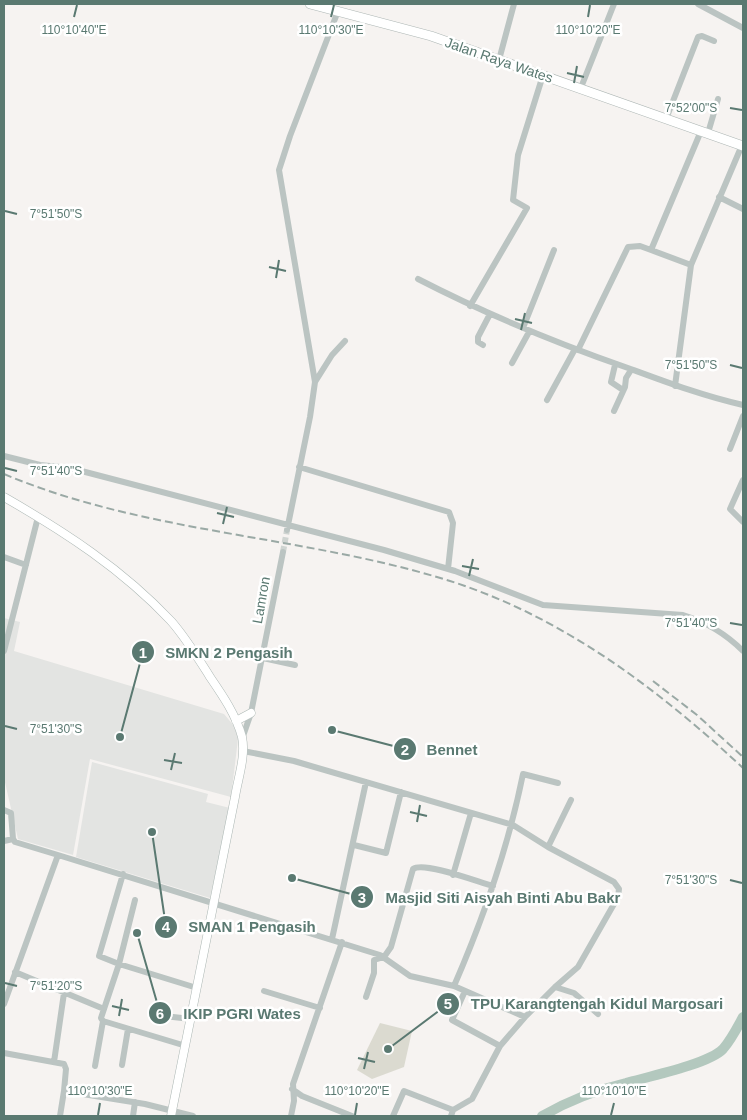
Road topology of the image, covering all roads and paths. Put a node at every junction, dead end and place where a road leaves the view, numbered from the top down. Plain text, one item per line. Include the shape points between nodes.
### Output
1 (310, 4) edge
2 (514, 4) edge
3 (611, 4) edge
4 (698, 4) edge
5 (338, 11) junction
6 (743, 28) edge
7 (714, 41) dead end
8 (499, 60) junction
9 (543, 75) junction
10 (580, 90) junction
11 (718, 99) dead end
12 (666, 119) junction
13 (705, 132) junction
14 (742, 145) edge
15 (719, 196) junction
16 (743, 209) edge
17 (554, 250) dead end
18 (652, 250) junction
19 (691, 265) junction
20 (418, 279) dead end
21 (470, 306) junction
22 (490, 314) junction
23 (526, 330) junction
24 (345, 341) dead end
25 (482, 345) dead end
26 (577, 350) junction
27 (512, 363) dead end
28 (616, 365) junction
29 (631, 370) junction
30 (315, 382) junction
31 (675, 386) junction
32 (623, 390) junction
33 (547, 400) dead end
34 (743, 405) edge
35 (614, 411) dead end
36 (743, 416) edge
37 (730, 449) dead end
38 (4, 456) edge
39 (298, 468) junction
40 (743, 480) edge
41 (741, 492) edge
42 (4, 497) edge
43 (38, 516) junction
44 (743, 522) edge
45 (287, 527) junction
46 (283, 552) tunnel mouth
47 (4, 557) edge
48 (26, 564) junction
49 (448, 569) junction
50 (4, 651) edge
51 (743, 651) edge
52 (263, 658) junction
53 (295, 665) dead end
54 (251, 713) junction
55 (236, 721) junction
56 (242, 739) junction
57 (243, 751) junction
58 (366, 782) junction
59 (558, 783) dead end
60 (401, 792) junction
61 (571, 800) dead end
62 (4, 810) edge
63 (471, 813) junction
64 (513, 825) junction
65 (12, 839) junction
66 (4, 841) edge
67 (354, 845) junction
68 (548, 847) junction
69 (58, 855) junction
70 (123, 874) junction
71 (453, 874) junction
72 (493, 886) junction
73 (135, 900) dead end
74 (213, 902) junction
75 (332, 939) junction
76 (342, 942) junction
77 (384, 957) junction
78 (119, 964) junction
79 (15, 972) junction
80 (454, 986) junction
81 (555, 987) junction
82 (198, 988) junction
83 (264, 991) dead end
84 (465, 991) junction
85 (64, 993) junction
86 (366, 997) dead end
87 (4, 1004) edge
88 (320, 1008) junction
89 (104, 1009) junction
90 (598, 1014) dead end
91 (164, 1016) dead end
92 (525, 1017) junction
93 (191, 1020) junction
94 (103, 1021) junction
95 (128, 1029) junction
96 (186, 1046) junction
97 (500, 1046) junction
98 (4, 1053) edge
99 (54, 1062) junction
100 (122, 1065) dead end
101 (95, 1066) dead end
102 (292, 1090) junction
103 (64, 1091) junction
104 (135, 1102) junction
105 (452, 1113) edge
106 (171, 1114) edge
107 (394, 1115) edge
108 (60, 1116) edge
109 (133, 1116) edge
110 (193, 1116) edge
111 (291, 1116) edge
112 (352, 1116) edge
113 (402, 1116) edge

1 - 5 highway, Jalan Raya Wates
2 - 8 street
3 - 10 street
4 - 6 street
5 - 8 highway, Jalan Raya Wates via 396,25
5 - 30 street via 279,170
7 - 12 street via 698,37
8 - 9 highway, Jalan Raya Wates
9 - 10 highway, Jalan Raya Wates
9 - 21 street via 518,155 513,200 527,208
10 - 12 highway, Jalan Raya Wates
11 - 13 street
12 - 13 highway, Jalan Raya Wates
13 - 14 highway, Jalan Raya Wates
13 - 18 street
14 - 15 street
15 - 16 street
15 - 19 street
17 - 23 street
18 - 19 street
18 - 26 street via 628,247
19 - 31 street
20 - 21 street
21 - 22 street
22 - 23 street
22 - 25 street via 478,337
23 - 26 street
23 - 27 street
24 - 30 street
26 - 28 street
26 - 33 street
28 - 29 street
28 - 32 street via 611,382
29 - 31 street
29 - 32 street
30 - 39 street
31 - 34 street
32 - 35 street
36 - 37 street
38 - 45 street via 70,468
39 - 45 street
39 - 49 street via 449,512 452,523
40 - 41 street
41 - 44 street via 730,509
42 - 43 main road
43 - 48 street
43 - 55 main road via 114,567 171,622 188,642
45 - 49 street
46 - 52 street, Lamron
47 - 48 street
48 - 50 street
49 - 51 street via 542,605 683,614 731,639
52 - 53 street
52 - 54 street, Lamron
54 - 55 main road
54 - 56 street, Lamron
55 - 56 main road
56 - 57 main road
57 - 58 street via 294,761
57 - 74 main road
58 - 60 street
58 - 67 street
59 - 64 street via 523,774
60 - 63 street
60 - 67 street via 386,853
61 - 68 street
62 - 65 street via 11,814
63 - 64 street
63 - 71 street
64 - 68 street
64 - 72 street
65 - 66 street
65 - 69 street
67 - 75 street
68 - 81 street via 614,882 619,889 618,897 578,967
69 - 70 street
69 - 79 street
70 - 74 street
70 - 78 street via 98,953 100,957
71 - 72 street
71 - 77 street via 420,866 413,869 391,946
72 - 80 street
73 - 78 street
74 - 75 street
74 - 82 main road
75 - 76 street
76 - 77 street
76 - 88 street
77 - 80 street via 410,976
77 - 86 street via 372,963 374,973
78 - 82 street
78 - 89 street
79 - 85 street
79 - 87 street
80 - 84 street
81 - 90 street via 574,993
81 - 92 street
82 - 93 main road
83 - 88 street
84 - 92 street
84 - 97 street via 452,1020
85 - 89 street
85 - 99 street
88 - 102 street
89 - 94 street
91 - 93 street
92 - 97 street
93 - 96 main road
94 - 95 street
94 - 101 street
95 - 96 street
95 - 100 street
96 - 106 main road
97 - 105 street via 475,1095
98 - 99 street
99 - 103 street via 66,1066
102 - 111 street
102 - 112 street
103 - 104 street
103 - 108 street
104 - 106 street
104 - 109 street
105 - 107 street via 404,1091
106 - 110 street
107 - 113 street

